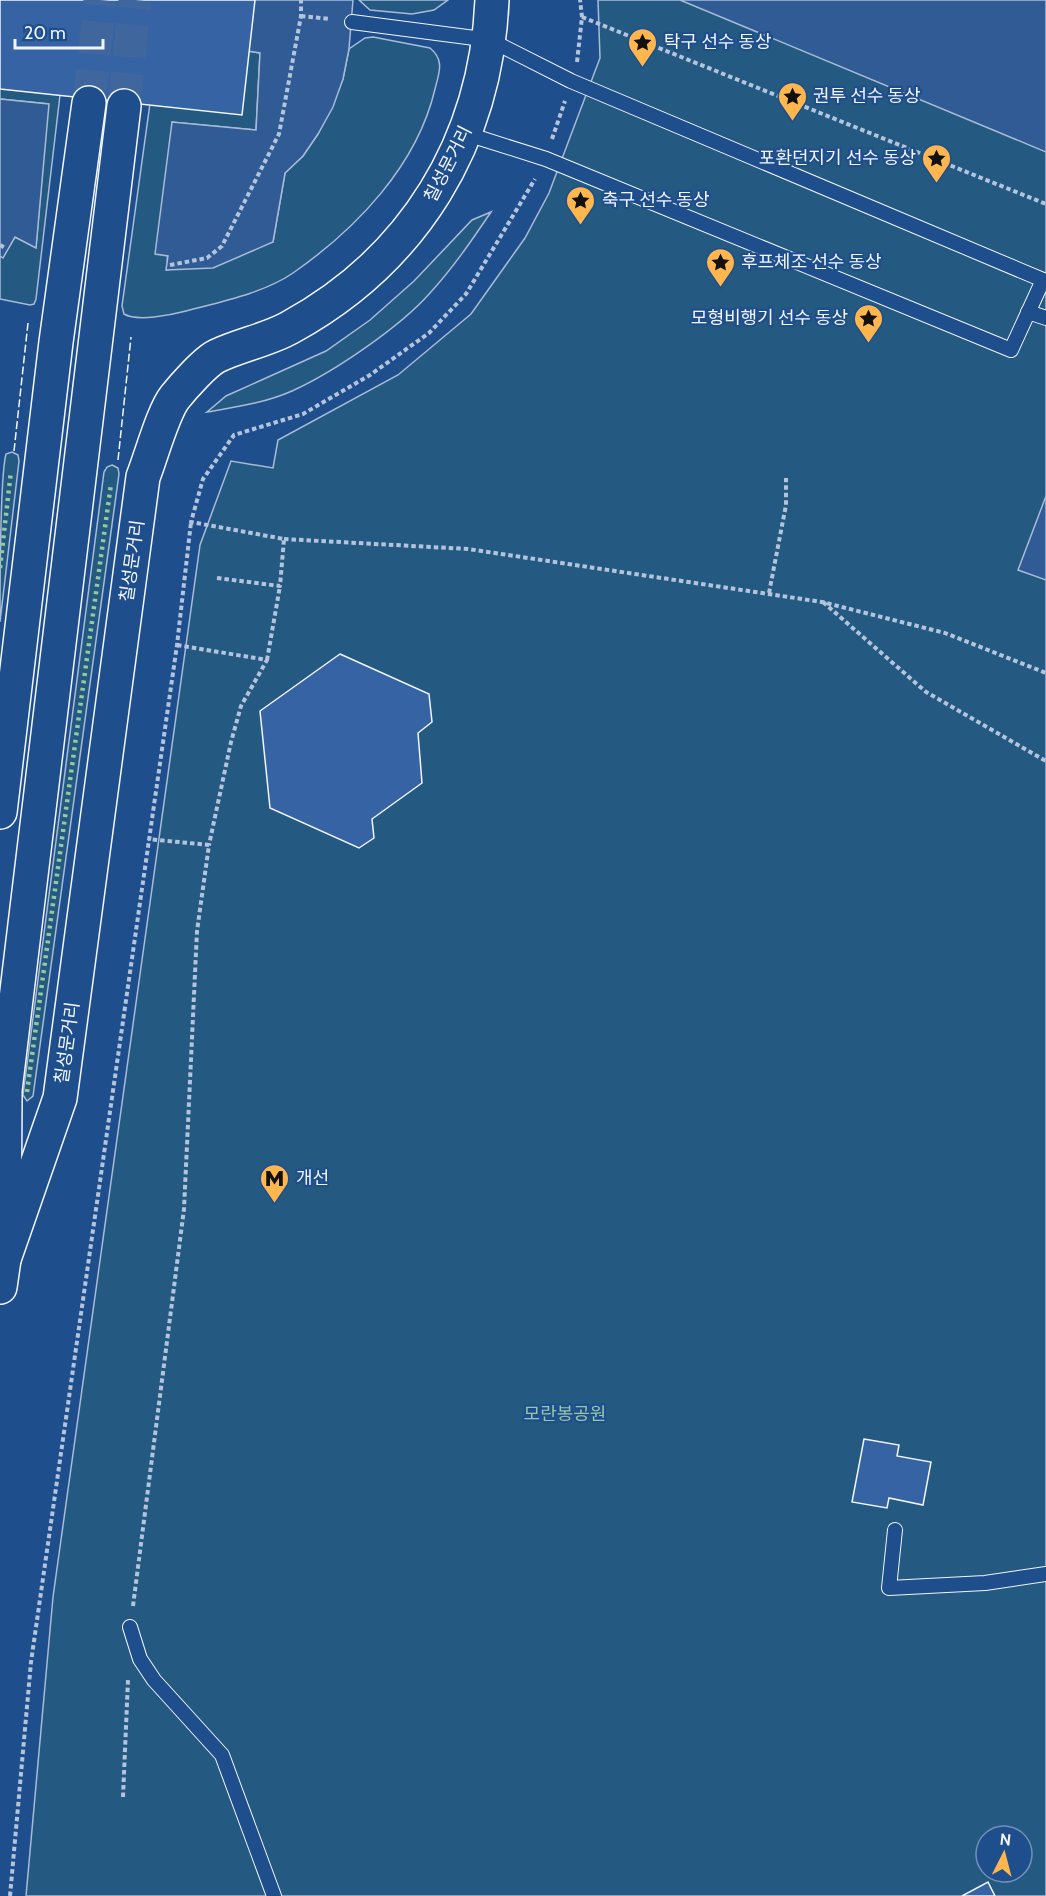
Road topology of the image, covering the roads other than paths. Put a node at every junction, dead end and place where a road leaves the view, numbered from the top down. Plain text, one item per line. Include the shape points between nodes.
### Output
1 (492, 0) edge
2 (352, 22) road end
3 (490, 40) junction
4 (89, 103) tunnel mouth
5 (124, 106) tunnel mouth
6 (466, 134) junction
7 (1028, 312) junction
8 (1046, 318) edge
9 (0, 812) edge
10 (1, 1268) edge
11 (895, 1530) dead end
12 (1046, 1574) edge
13 (130, 1627) road end
14 (274, 1896) edge

1 - 3 main road, 칠성문거리
2 - 3 lane
3 - 6 main road, 칠성문거리
3 - 7 lane via 572,81 1043,280
4 - 9 main road
5 - 10 main road, 칠성문거리 via 4,1089
6 - 7 lane via 546,159 1011,350
6 - 10 main road, 칠성문거리 via 430,203 366,276 289,328 215,357 174,398 143,477 60,1098
7 - 8 lane
11 - 12 lane via 889,1588 985,1584
13 - 14 lane via 140,1659 154,1680 222,1755

